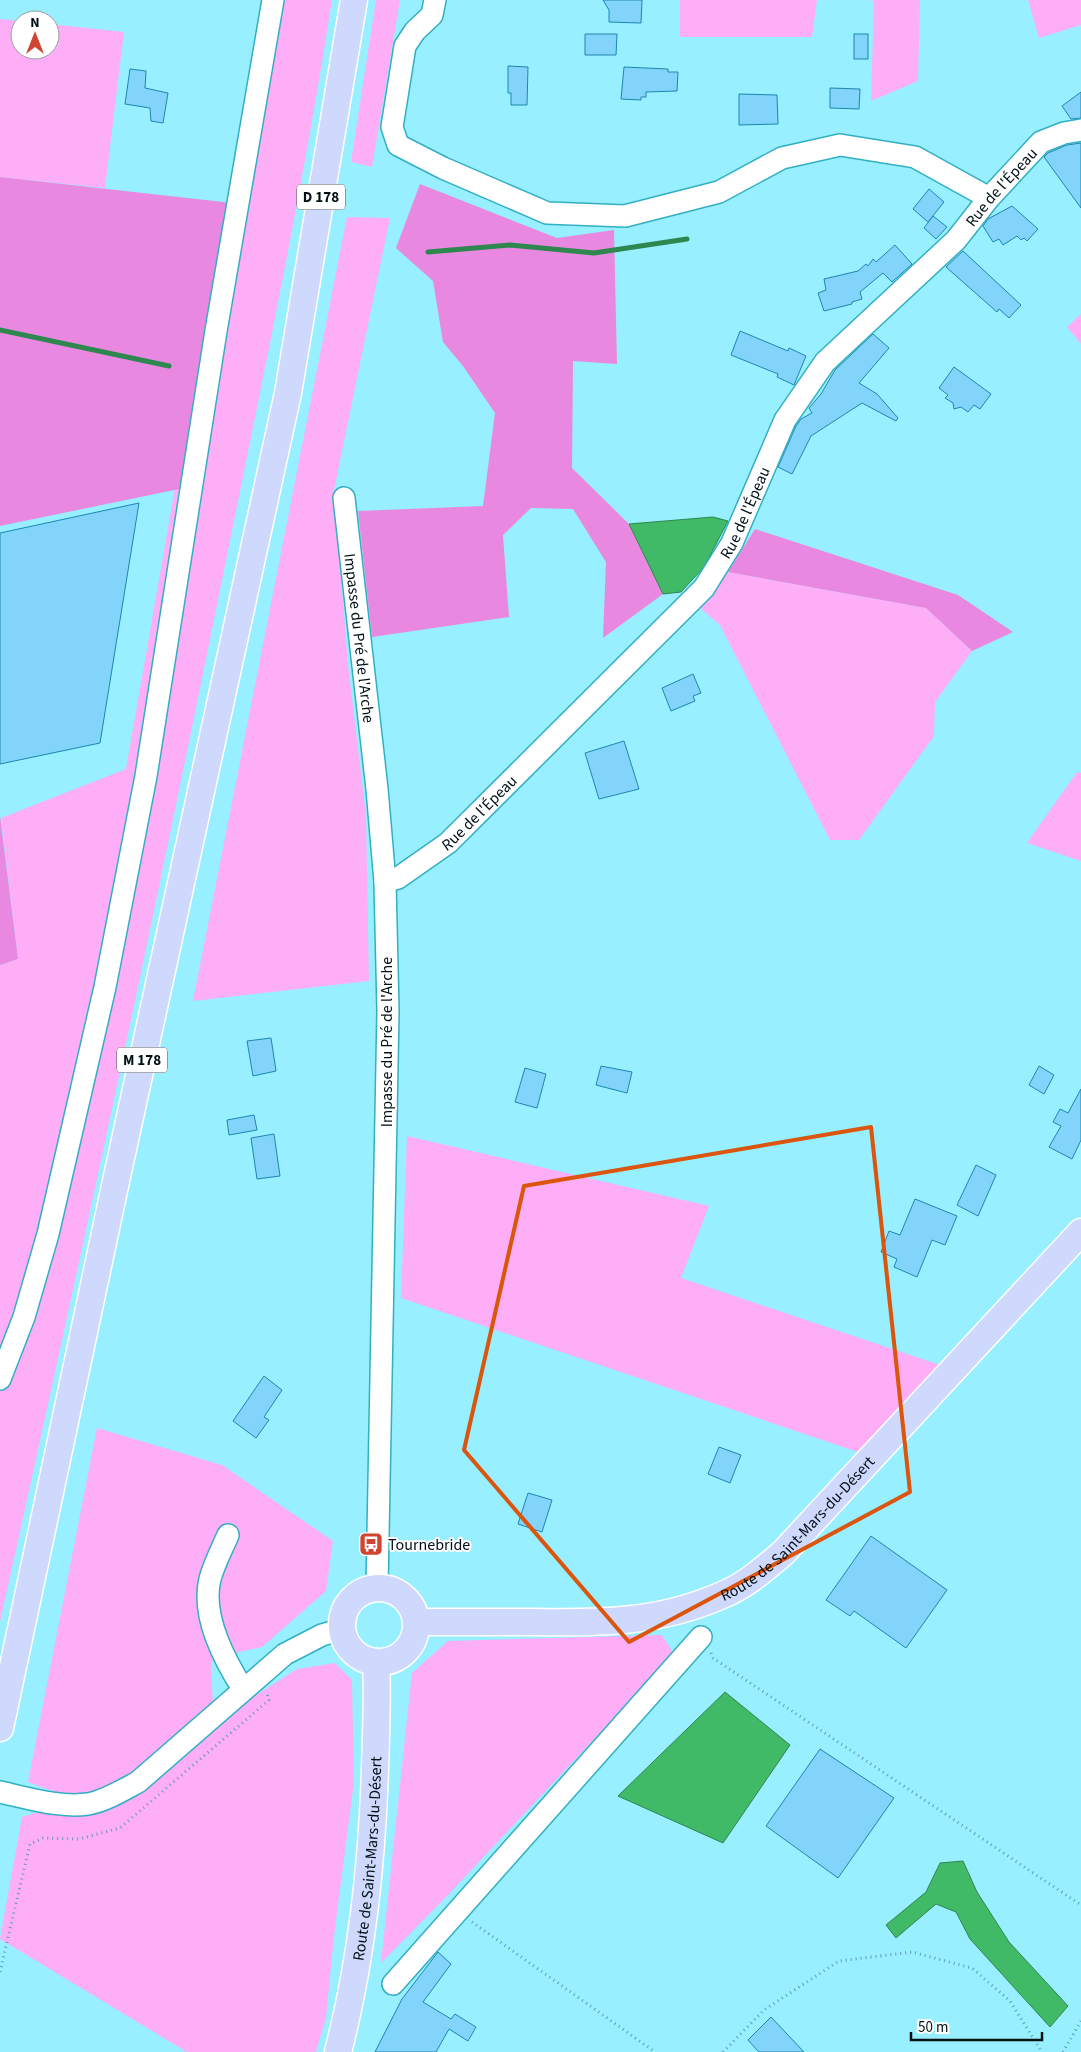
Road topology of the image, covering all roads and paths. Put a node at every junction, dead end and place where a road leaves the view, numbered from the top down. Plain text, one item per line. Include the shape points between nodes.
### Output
1 (273, 0) edge
2 (354, 0) edge
3 (435, 0) edge
4 (1081, 130) edge
5 (989, 198) junction
6 (288, 393) joint
7 (344, 498) dead end
8 (385, 882) junction
9 (1081, 1232) edge
10 (1, 1372) edge
11 (228, 1535) dead end
12 (377, 1588) junction
13 (416, 1622) junction
14 (342, 1629) junction
15 (701, 1637) joint
16 (376, 1662) junction
17 (243, 1689) junction
18 (0, 1728) edge
19 (0, 1792) edge
20 (30, 1844) dead end
21 (1081, 1905) edge
22 (457, 1912) junction
23 (0, 1972) edge
24 (394, 1984) dead end
25 (1081, 2021) edge
26 (338, 2052) edge
27 (654, 2052) edge
28 (723, 2052) edge
29 (1042, 2052) edge
30 (1063, 2052) edge

1 - 10 street via 216,331 146,776 105,987 48,1234 24,1317
2 - 6 main road, D 178
3 - 5 street via 432,15 414,31 405,46 392,127 398,144 443,168 547,213 625,216 720,192 782,158 840,144 915,156
4 - 5 street, Rue de l'Épeau via 1041,142
5 - 8 street, Rue de l'Épeau via 956,240 826,362 785,420 732,543 704,588 448,843 398,878
6 - 18 main road, M 178
7 - 8 street, Impasse du Pré de l'Arche
8 - 12 street, Impasse du Pré de l'Arche via 388,1011
9 - 13 main road, Route de Saint-Mars-du-Désert via 782,1554 756,1576 722,1596 685,1610 646,1619
11 - 17 street via 210,1580 210,1614 227,1663
12 - 13 main road via 389,1589 404,1597 414,1611
12 - 14 main road via 355,1596 342,1617
13 - 16 main road via 415,1635 401,1656
14 - 16 main road via 353,1652
14 - 17 street via 322,1635 285,1654
15 - 21 path via 713,1658
15 - 22 street
16 - 26 main road, Route de Saint-Mars-du-Désert via 373,1841 348,2015
17 - 19 street via 138,1782 89,1804 64,1804
20 - 23 path
22 - 24 street
22 - 27 path
25 - 30 path
28 - 29 path via 764,2010 839,1961 912,1952 972,1968 1010,2001

